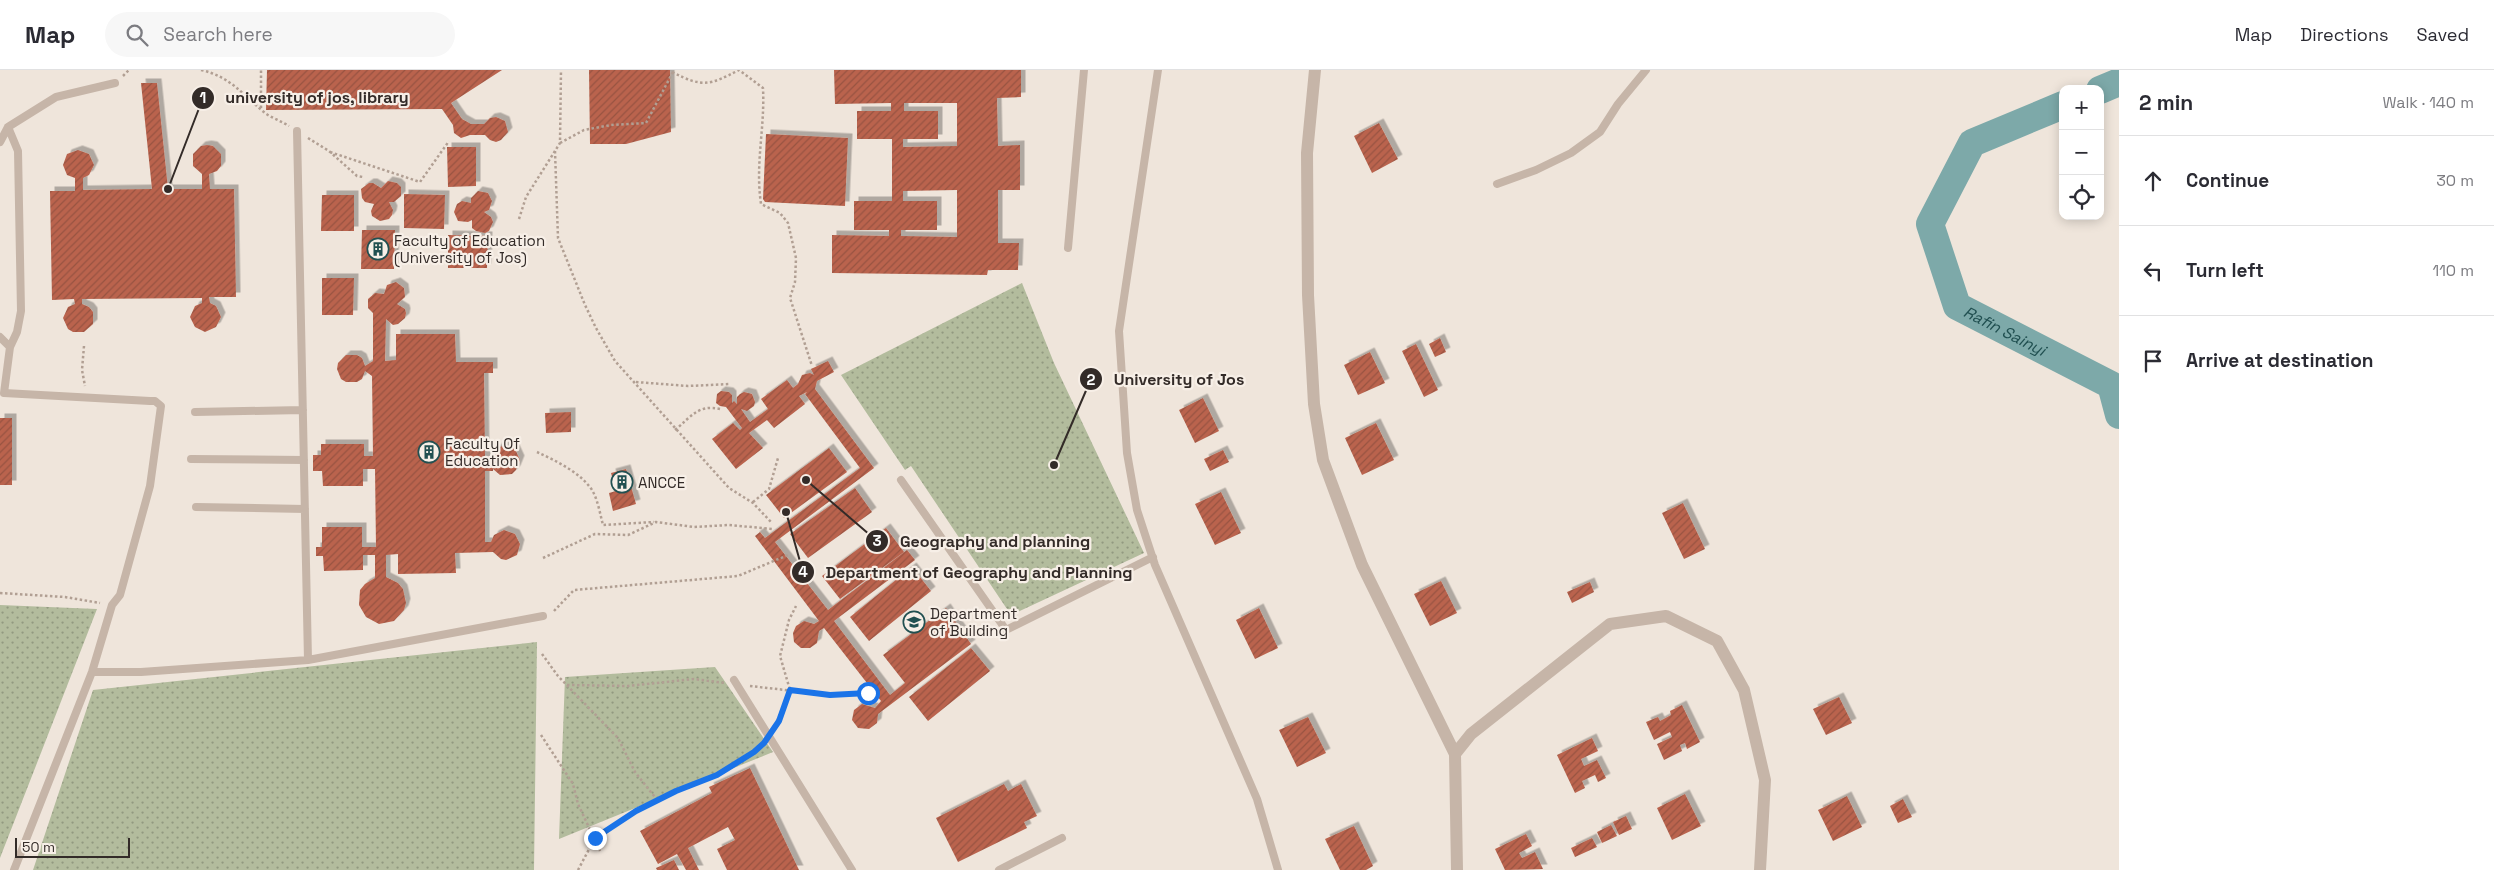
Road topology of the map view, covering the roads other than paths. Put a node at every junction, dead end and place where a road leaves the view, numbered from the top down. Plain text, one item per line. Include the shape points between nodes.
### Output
1 (1084, 70) edge
2 (1158, 70) edge
3 (1315, 70) edge
4 (1646, 70) edge
5 (115, 83) dead end
6 (8, 126) junction
7 (297, 131) road end
8 (0, 142) edge
9 (1497, 184) dead end
10 (1068, 248) dead end
11 (0, 337) edge
12 (10, 347) junction
13 (303, 410) junction
14 (195, 412) dead end
15 (191, 459) dead end
16 (304, 460) junction
17 (901, 480) dead end
18 (196, 508) dead end
19 (305, 509) junction
20 (1153, 557) junction
21 (543, 616) road end
22 (308, 660) junction
23 (92, 672) junction
24 (736, 683) road end
25 (1455, 754) junction
26 (1062, 838) dead end
27 (14, 870) edge
28 (852, 870) edge
29 (999, 870) edge
30 (1278, 870) edge
31 (1457, 870) edge
32 (1760, 870) edge

1 - 10 lane
2 - 20 lane via 1119,331 1126,453 1137,510
3 - 25 street via 1307,153 1308,295 1314,404 1323,460 1362,566
4 - 9 lane via 1600,132 1571,153
5 - 6 lane via 56,97
6 - 8 lane
6 - 12 lane via 18,151 21,311
7 - 13 lane
11 - 12 lane
12 - 23 lane via 4,393 155,401 161,406 150,486 120,595 112,605
13 - 14 lane
13 - 16 lane
15 - 16 lane
16 - 19 lane
17 - 20 lane via 1006,630
18 - 19 lane
19 - 22 lane
20 - 30 lane via 1257,799
21 - 22 lane
22 - 23 lane via 141,672
23 - 27 lane
24 - 28 lane
25 - 31 street
25 - 32 street via 1471,734 1610,624 1666,616 1716,641 1744,690 1765,780
26 - 29 lane

